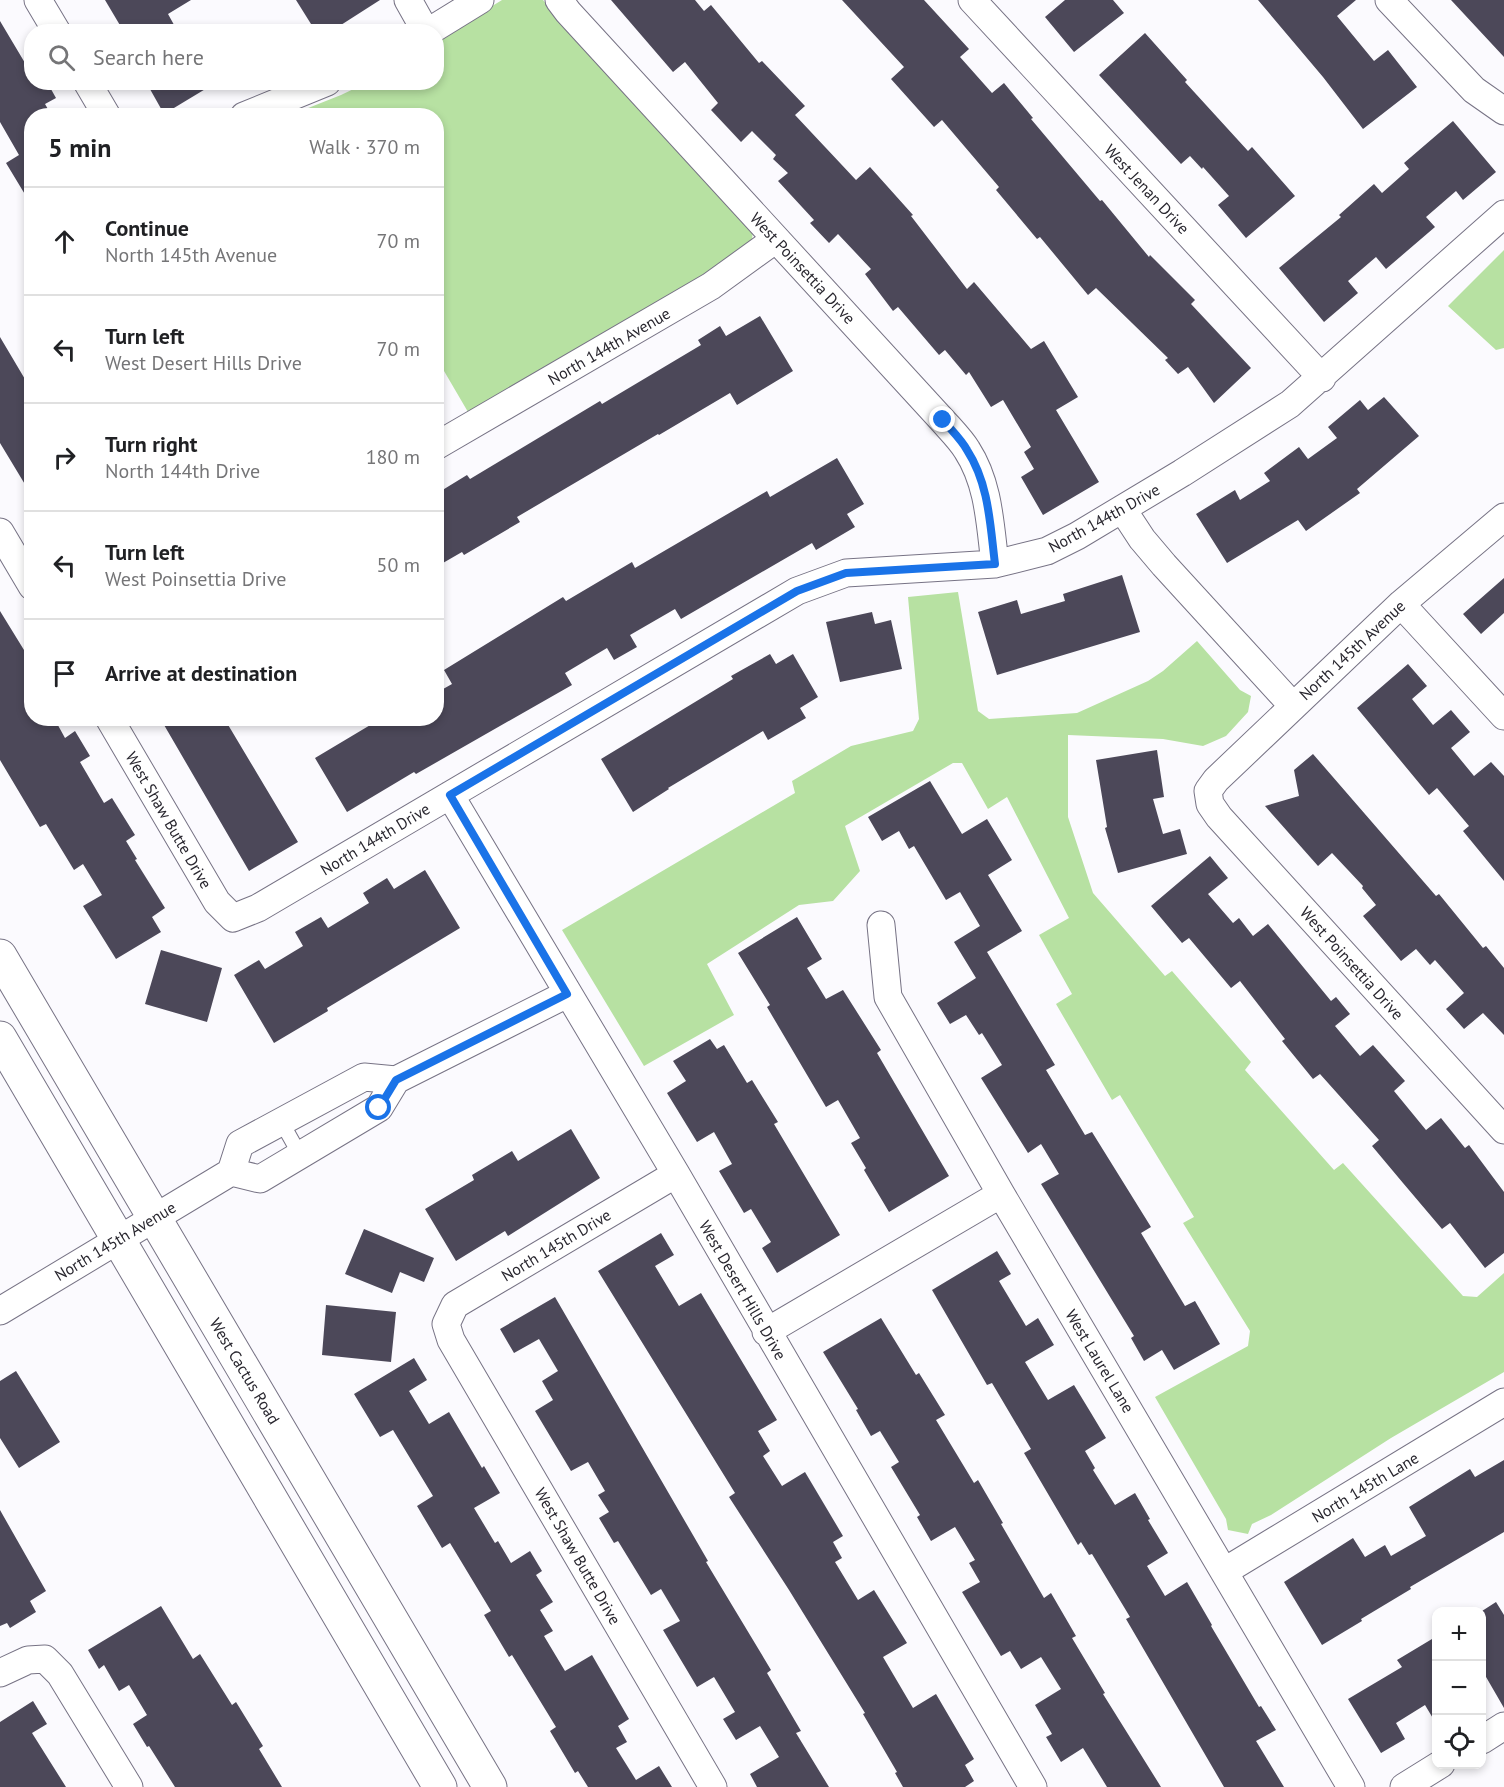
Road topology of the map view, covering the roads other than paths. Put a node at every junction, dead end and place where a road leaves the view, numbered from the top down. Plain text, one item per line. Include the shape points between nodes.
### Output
1 (38, 0) edge
2 (408, 0) edge
3 (480, 0) edge
4 (559, 0) edge
5 (972, 0) edge
6 (1389, 0) edge
7 (52, 24) edge
8 (422, 24) edge
9 (440, 24) edge
10 (92, 90) edge
11 (307, 90) edge
12 (102, 108) edge
13 (264, 108) edge
14 (1504, 111) edge
15 (1504, 214) edge
16 (776, 239) junction
17 (1322, 378) junction
18 (444, 441) edge
19 (1123, 510) junction
20 (1504, 517) edge
21 (0, 532) edge
22 (995, 564) junction
23 (24, 572) edge
24 (1401, 604) junction
25 (1293, 705) junction
26 (1504, 716) edge
27 (115, 726) edge
28 (1208, 791) joint
29 (450, 795) junction
30 (233, 918) joint
31 (881, 925) dead end
32 (0, 956) edge
33 (567, 994) junction
34 (0, 1038) edge
35 (396, 1080) junction
36 (281, 1121) junction
37 (1504, 1130) edge
38 (300, 1155) junction
39 (231, 1172) junction
40 (676, 1174) junction
41 (1001, 1194) junction
42 (154, 1218) junction
43 (119, 1238) junction
44 (0, 1311) edge
45 (446, 1324) joint
46 (766, 1332) junction
47 (1504, 1402) edge
48 (1225, 1571) junction
49 (0, 1673) edge
50 (1504, 1726) edge
51 (1486, 1737) edge
52 (1433, 1769) edge
53 (129, 1787) edge
54 (440, 1787) edge
55 (490, 1787) edge
56 (713, 1787) edge
57 (1033, 1787) edge
58 (1351, 1787) edge
59 (1404, 1787) edge

1 - 7 street
2 - 8 street
3 - 9 street
4 - 16 street, West Poinsettia Drive
5 - 17 street, West Jenan Drive
6 - 14 street via 1474,90
10 - 12 street
11 - 13 street
15 - 17 street, North 144th Drive
16 - 18 street, North 144th Avenue via 711,286
16 - 22 street, West Poinsettia Drive via 967,450 980,475 988,505
17 - 19 street, North 144th Drive via 1261,424
19 - 22 street, North 144th Drive via 1047,551
19 - 25 street via 1164,565
20 - 24 street, North 145th Avenue
21 - 23 street
22 - 29 street, North 144th Drive via 846,573 797,591
24 - 25 street, North 145th Avenue
24 - 26 street
25 - 28 street, North 145th Avenue
27 - 30 street, West Shaw Butte Drive via 217,902
28 - 37 street, West Poinsettia Drive via 1210,804 1219,817
29 - 30 street, North 144th Drive via 258,908
29 - 33 street, West Desert Hills Drive
31 - 41 street, West Laurel Lane via 888,997
32 - 42 main road, West Cactus Road
33 - 35 street
33 - 40 street, West Desert Hills Drive
34 - 43 main road
35 - 36 street via 364,1077
35 - 38 street via 379,1108
36 - 38 lane
36 - 39 street via 240,1144
38 - 39 street via 260,1179
39 - 42 street, North 145th Avenue
40 - 45 street, North 145th Drive via 455,1305
40 - 46 street, West Desert Hills Drive
41 - 46 street
41 - 48 street, West Laurel Lane
42 - 43 street, North 145th Avenue
42 - 55 main road, West Cactus Road
43 - 44 street, North 145th Avenue
43 - 54 main road
45 - 56 street, West Shaw Butte Drive via 451,1340
46 - 57 street, West Desert Hills Drive
47 - 48 street, North 145th Lane
48 - 58 street, West Laurel Lane
49 - 53 street via 28,1660 45,1659 60,1674
50 - 51 street
52 - 59 street

